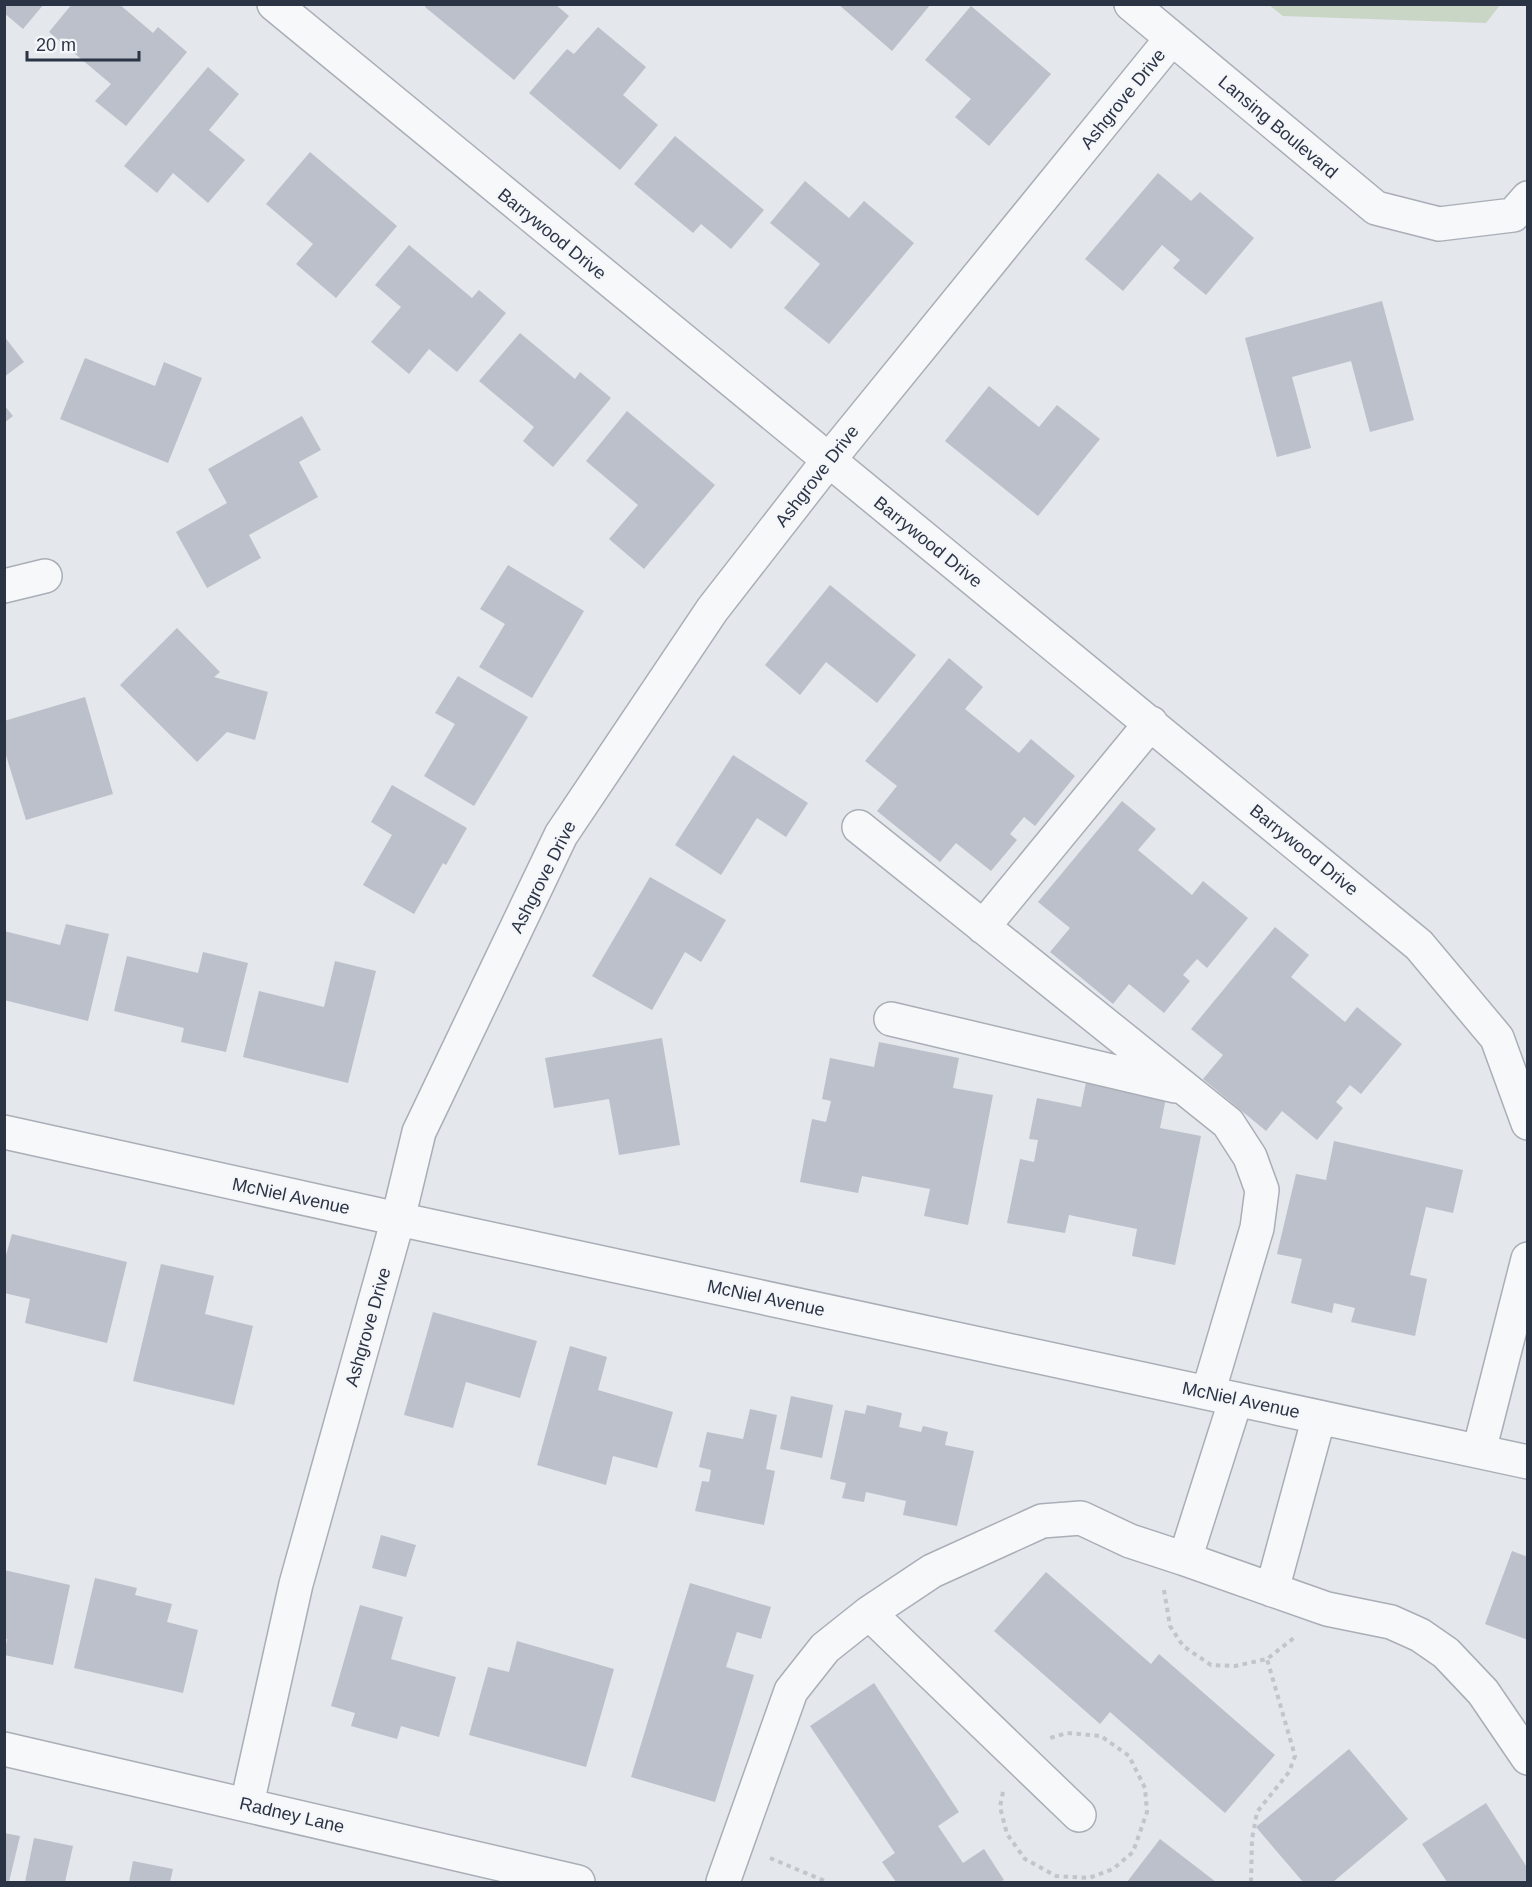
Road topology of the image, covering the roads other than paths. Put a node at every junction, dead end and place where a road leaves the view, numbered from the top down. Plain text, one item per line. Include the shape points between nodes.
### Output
1 (274, 4) edge
2 (1131, 4) edge
3 (1172, 38) junction
4 (1523, 213) edge
5 (828, 461) junction
6 (45, 576) dead end
7 (4, 586) edge
8 (1151, 723) junction
9 (859, 827) dead end
10 (983, 927) junction
11 (891, 1018) dead end
12 (1185, 1088) junction
13 (1527, 1123) edge
14 (4, 1132) edge
15 (398, 1219) junction
16 (1527, 1259) edge
17 (1222, 1396) junction
18 (1319, 1417) junction
19 (1479, 1451) junction
20 (1527, 1462) edge
21 (1185, 1558) junction
22 (1272, 1590) junction
23 (869, 1614) junction
24 (1518, 1730) edge
25 (4, 1749) edge
26 (1527, 1758) edge
27 (247, 1804) junction
28 (1079, 1815) dead end
29 (578, 1882) edge
30 (723, 1882) edge

1 - 5 street, Barrywood Drive
2 - 3 street, Lansing Boulevard
3 - 4 street, Lansing Boulevard via 1376,208 1439,224
3 - 5 street, Ashgrove Drive
5 - 8 street, Barrywood Drive
5 - 15 street, Ashgrove Drive via 712,609 561,836 419,1132
6 - 7 street
8 - 10 street
8 - 13 street, Barrywood Drive via 1419,945 1497,1038
9 - 10 street
10 - 12 street
11 - 12 street
12 - 17 street via 1228,1123 1250,1157 1262,1190
14 - 15 street, McNiel Avenue
15 - 17 street, McNiel Avenue
15 - 27 street, Ashgrove Drive via 296,1584
16 - 19 street
17 - 18 street, McNiel Avenue
17 - 21 street
18 - 19 street, McNiel Avenue
18 - 22 street
19 - 20 street, McNiel Avenue
21 - 22 street
21 - 23 street via 1130,1541 1081,1518 1042,1521 932,1571
22 - 24 street via 1327,1609 1391,1622 1420,1635 1446,1653
23 - 28 street
23 - 30 street via 825,1648 790,1690
24 - 26 street
25 - 27 street, Radney Lane
27 - 29 street, Radney Lane

